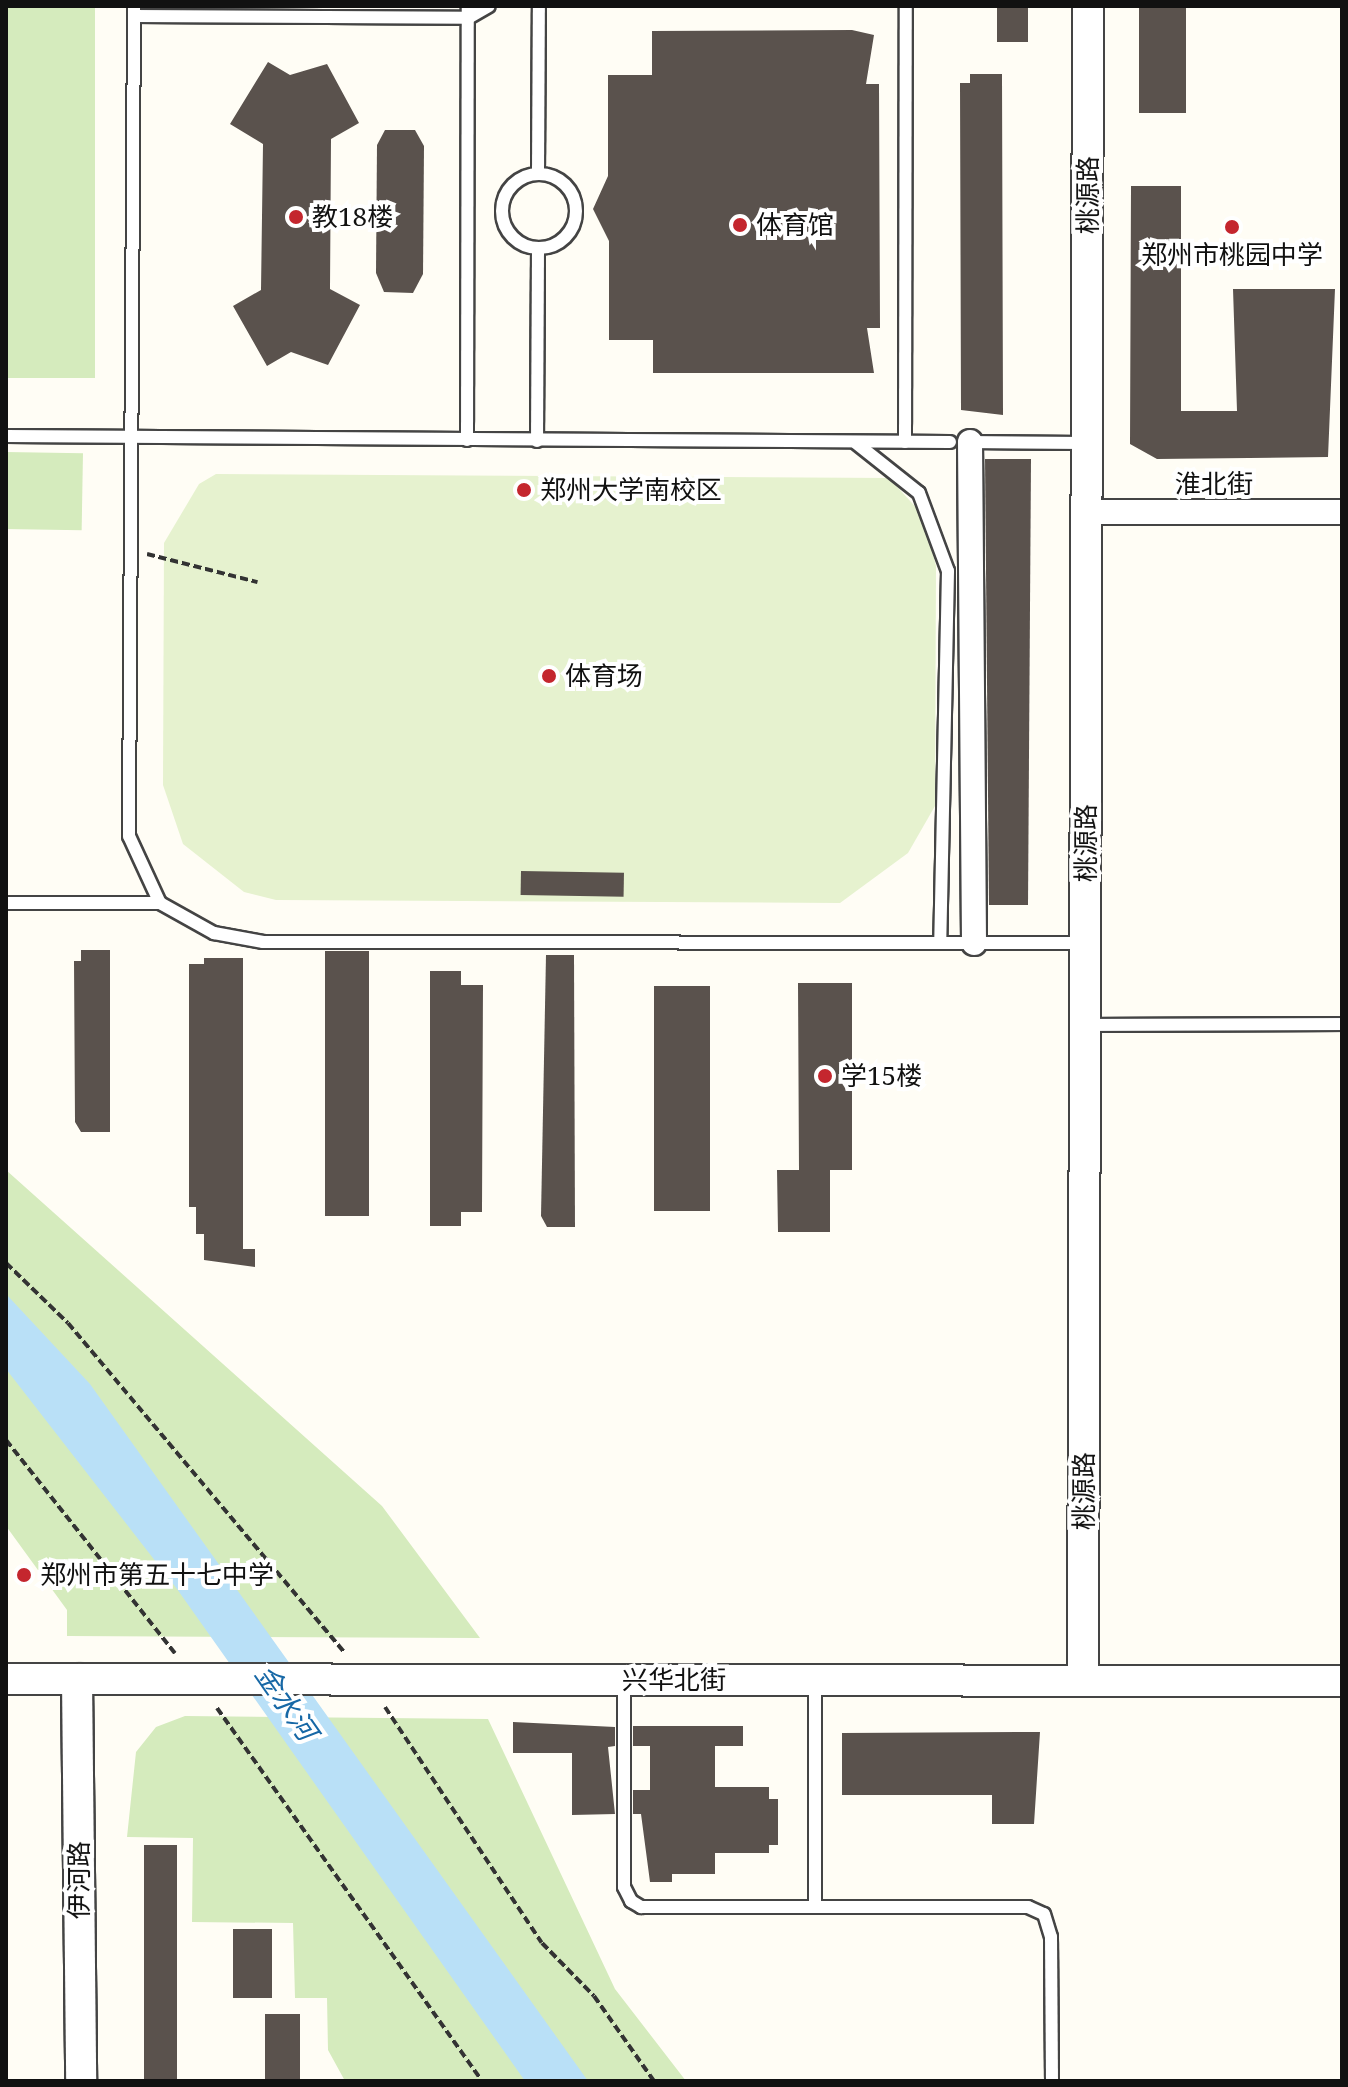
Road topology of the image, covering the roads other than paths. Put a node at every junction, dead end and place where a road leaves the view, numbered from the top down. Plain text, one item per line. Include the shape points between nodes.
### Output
1 (489, 6) edge
2 (539, 6) edge
3 (906, 6) edge
4 (1088, 6) edge
5 (134, 11) edge
6 (468, 12) edge
7 (538, 174) junction
8 (538, 248) junction
9 (6, 436) edge
10 (131, 437) junction
11 (467, 440) junction
12 (537, 441) junction
13 (854, 442) junction
14 (905, 442) junction
15 (961, 442) junction
16 (1087, 443) junction
17 (1087, 512) junction
18 (1342, 512) edge
19 (6, 903) edge
20 (160, 903) junction
21 (940, 943) junction
22 (974, 943) junction
23 (1085, 943) junction
24 (1342, 1024) edge
25 (1085, 1025) junction
26 (6, 1679) edge
27 (77, 1679) junction
28 (624, 1680) junction
29 (815, 1681) junction
30 (1083, 1681) junction
31 (1342, 1681) edge
32 (815, 1907) junction
33 (81, 2081) edge
34 (1052, 2081) edge

1 - 6 lane
2 - 7 lane
3 - 14 lane
4 - 16 street, 桃源路
5 - 6 lane
5 - 10 lane
6 - 11 lane
7 - 8 lane via 510,187 502,209 517,241
7 - 8 lane via 561,181 576,208 562,240
8 - 12 lane
9 - 10 lane
10 - 11 lane
10 - 20 lane via 129,836
11 - 12 lane
12 - 13 lane
13 - 14 lane
13 - 21 lane via 919,493 948,571
14 - 15 lane
15 - 16 lane
15 - 22 street
16 - 17 street, 桃源路
17 - 18 street, 淮北街
17 - 23 street, 桃源路
19 - 20 lane
20 - 21 lane via 214,933 263,942
21 - 22 lane
22 - 23 lane
23 - 25 street, 桃源路
24 - 25 lane
25 - 30 street, 桃源路
26 - 27 street, 兴华北街
27 - 28 street, 兴华北街
27 - 33 street, 伊河路
28 - 29 street, 兴华北街
28 - 32 lane via 624,1887 631,1901 641,1907
29 - 30 street, 兴华北街
29 - 32 lane
30 - 31 street, 兴华北街
32 - 34 lane via 1028,1907 1044,1914 1051,1937

